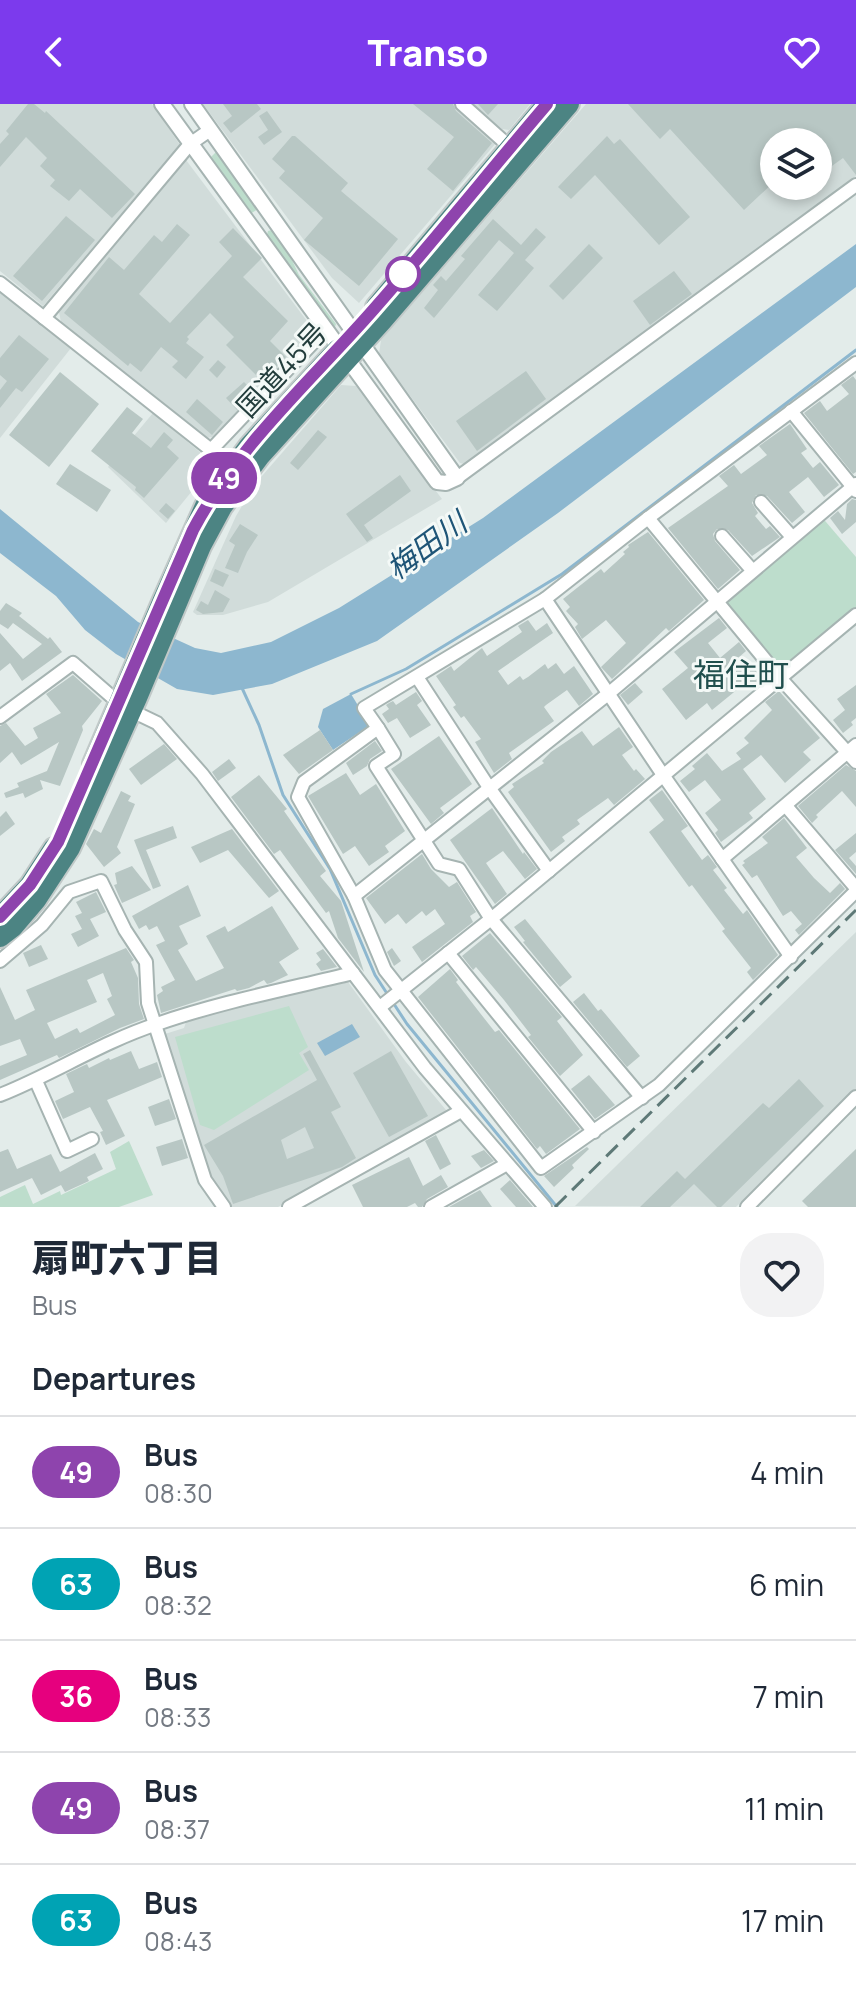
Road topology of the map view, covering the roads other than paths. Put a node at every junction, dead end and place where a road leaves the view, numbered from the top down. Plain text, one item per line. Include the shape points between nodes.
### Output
1 (162, 104) edge
2 (192, 104) edge
3 (462, 104) edge
4 (547, 104) edge
5 (569, 104) edge
6 (210, 130) junction
7 (190, 144) junction
8 (510, 147) junction
9 (856, 185) edge
10 (0, 283) edge
11 (44, 318) junction
12 (325, 330) junction
13 (350, 346) junction
14 (856, 363) edge
15 (791, 411) junction
16 (457, 478) joint
17 (855, 487) edge
18 (761, 502) dead end
19 (648, 518) junction
20 (722, 536) dead end
21 (792, 537) junction
22 (752, 570) junction
23 (545, 599) junction
24 (716, 600) junction
25 (856, 615) edge
26 (417, 677) junction
27 (781, 679) junction
28 (608, 694) junction
29 (128, 700) junction
30 (1, 714) edge
31 (378, 728) junction
32 (853, 753) edge
33 (663, 775) junction
34 (490, 789) junction
35 (786, 806) junction
36 (424, 842) junction
37 (722, 859) junction
38 (549, 871) junction
39 (856, 889) edge
40 (354, 896) junction
41 (0, 917) edge
42 (491, 919) junction
43 (0, 937) edge
44 (448, 953) junction
45 (791, 957) junction
46 (0, 961) edge
47 (353, 973) junction
48 (399, 993) junction
49 (382, 1006) junction
50 (156, 1024) junction
51 (36, 1081) junction
52 (0, 1095) edge
53 (856, 1097) edge
54 (642, 1098) junction
55 (461, 1111) junction
56 (594, 1132) junction
57 (92, 1139) dead end
58 (507, 1164) junction
59 (297, 1205) edge
60 (224, 1207) edge
61 (431, 1207) edge
62 (545, 1207) edge
63 (747, 1207) edge

1 - 7 street
2 - 6 street
3 - 8 street
4 - 8 highway, 国道45号
5 - 13 highway, 国道45号
6 - 7 street
6 - 13 street
7 - 11 street
7 - 12 street
8 - 13 highway, 国道45号
9 - 16 street
10 - 11 street
11 - 12 street via 211,450
12 - 13 street
13 - 16 street
13 - 29 highway, 国道45号 via 222,507 163,617
14 - 15 street
15 - 17 street
15 - 19 street
17 - 21 street
18 - 21 street
19 - 23 street
19 - 24 street
20 - 22 street
21 - 22 street
22 - 24 street
23 - 26 street
23 - 28 street
24 - 27 street
24 - 28 street
25 - 27 street
26 - 31 street via 364,708
26 - 34 street
27 - 32 street
27 - 33 street
28 - 33 street
28 - 34 street
29 - 30 street via 112,697 73,663
29 - 41 highway, 国道45号 via 58,842 30,885
29 - 43 highway, 国道45号 via 70,848 36,900
29 - 47 street via 157,723 202,774
31 - 36 street via 394,754 376,766
31 - 40 street via 304,782 298,797
32 - 35 street
33 - 37 street
33 - 38 street
34 - 36 street
34 - 38 street
35 - 37 street
35 - 39 street
36 - 40 street
36 - 42 street via 439,864 459,869
37 - 45 street
38 - 42 street
39 - 45 street
40 - 48 street
42 - 44 street
42 - 54 street
44 - 48 street
44 - 56 street
45 - 54 street
46 - 50 street via 42,925 69,892 101,881 146,962 148,1003
47 - 49 street
47 - 50 street
48 - 49 street
48 - 56 street via 541,1168
49 - 55 street
50 - 51 street
50 - 60 street via 205,1180
51 - 52 street
51 - 57 street via 67,1151
53 - 63 street
54 - 56 street
55 - 58 street
55 - 59 street
58 - 61 street
58 - 62 street

